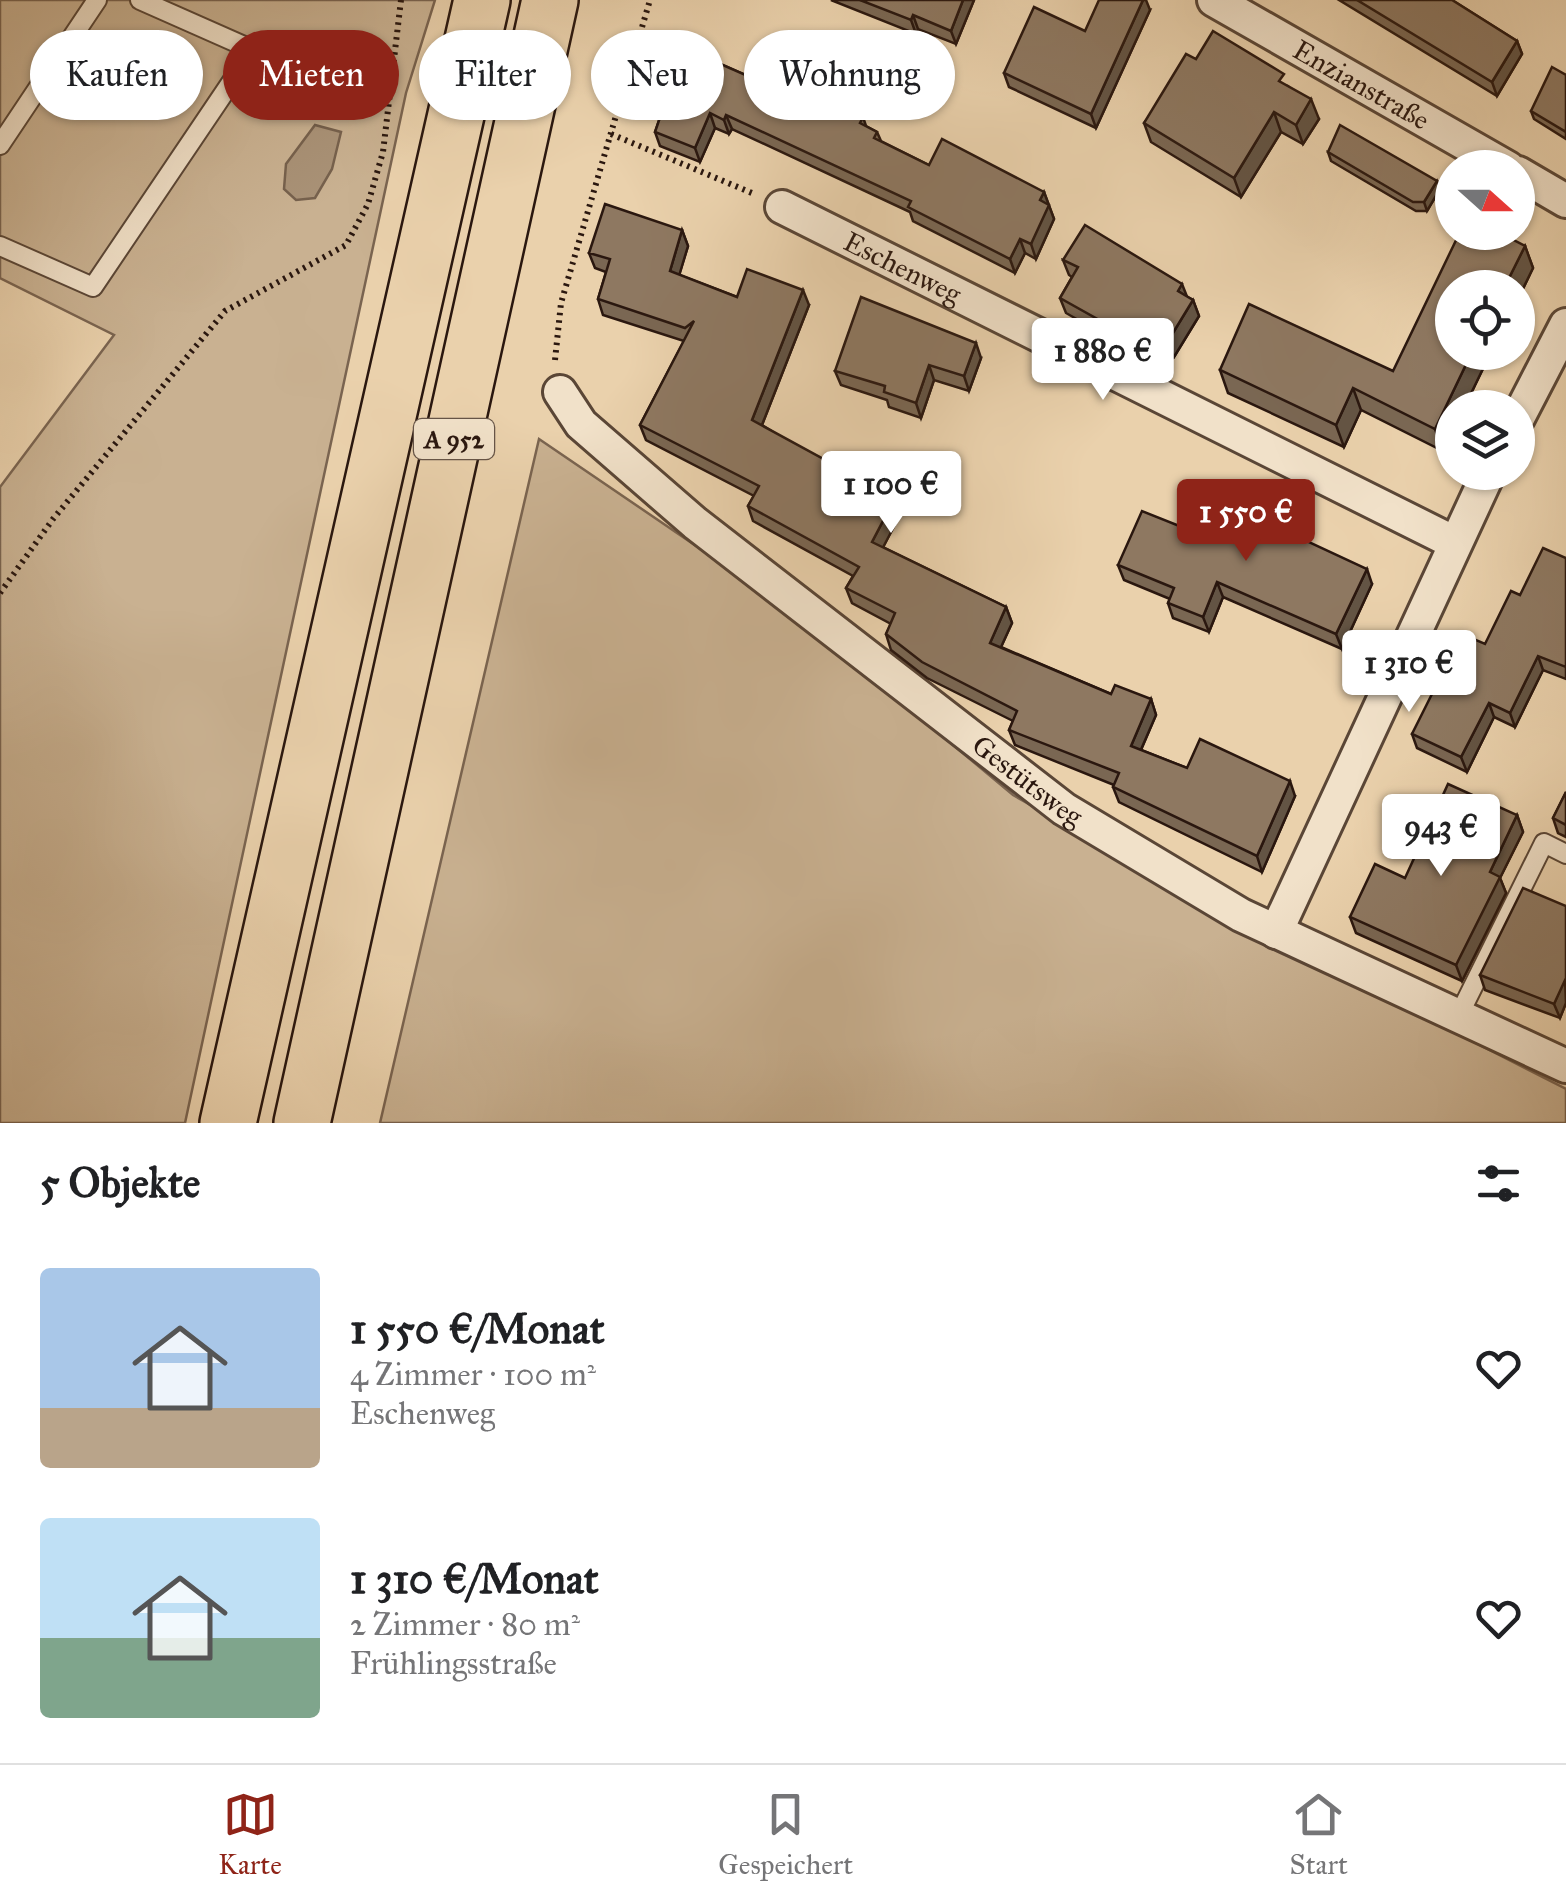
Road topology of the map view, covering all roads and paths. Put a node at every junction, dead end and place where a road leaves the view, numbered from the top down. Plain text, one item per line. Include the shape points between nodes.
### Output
1 (97, 0) edge
2 (140, 0) edge
3 (401, 0) edge
4 (482, 0) edge
5 (550, 0) edge
6 (650, 0) edge
7 (1214, 0) edge
8 (611, 134) junction
9 (0, 145) edge
10 (1476, 150) edge
11 (1535, 183) edge
12 (1566, 201) edge
13 (782, 208) joint
14 (0, 246) edge
15 (1566, 325) edge
16 (1532, 390) edge
17 (560, 392) joint
18 (1480, 490) edge
19 (1453, 542) junction
20 (0, 594) edge
21 (1566, 854) edge
22 (1276, 932) junction
23 (1458, 1016) junction
24 (1566, 1066) edge
25 (228, 1123) edge
26 (302, 1123) edge

1 - 9 lane
2 - 14 lane via 253,50 93,287
3 - 20 path via 383,152 368,204 346,245 224,311
4 - 25 highway, A 952
5 - 26 highway, A 952
6 - 8 path
7 - 10 street, Enzianstraße
8 - 13 path
8 - 17 path via 561,303 553,352
11 - 12 street
13 - 19 street, Eschenweg
15 - 16 street
17 - 22 street, Gestütsweg via 581,424 695,523 1064,809
18 - 19 street
19 - 22 street
21 - 23 lane via 1544,843
22 - 23 street, Gestütsweg
23 - 24 street, Gestütsweg

